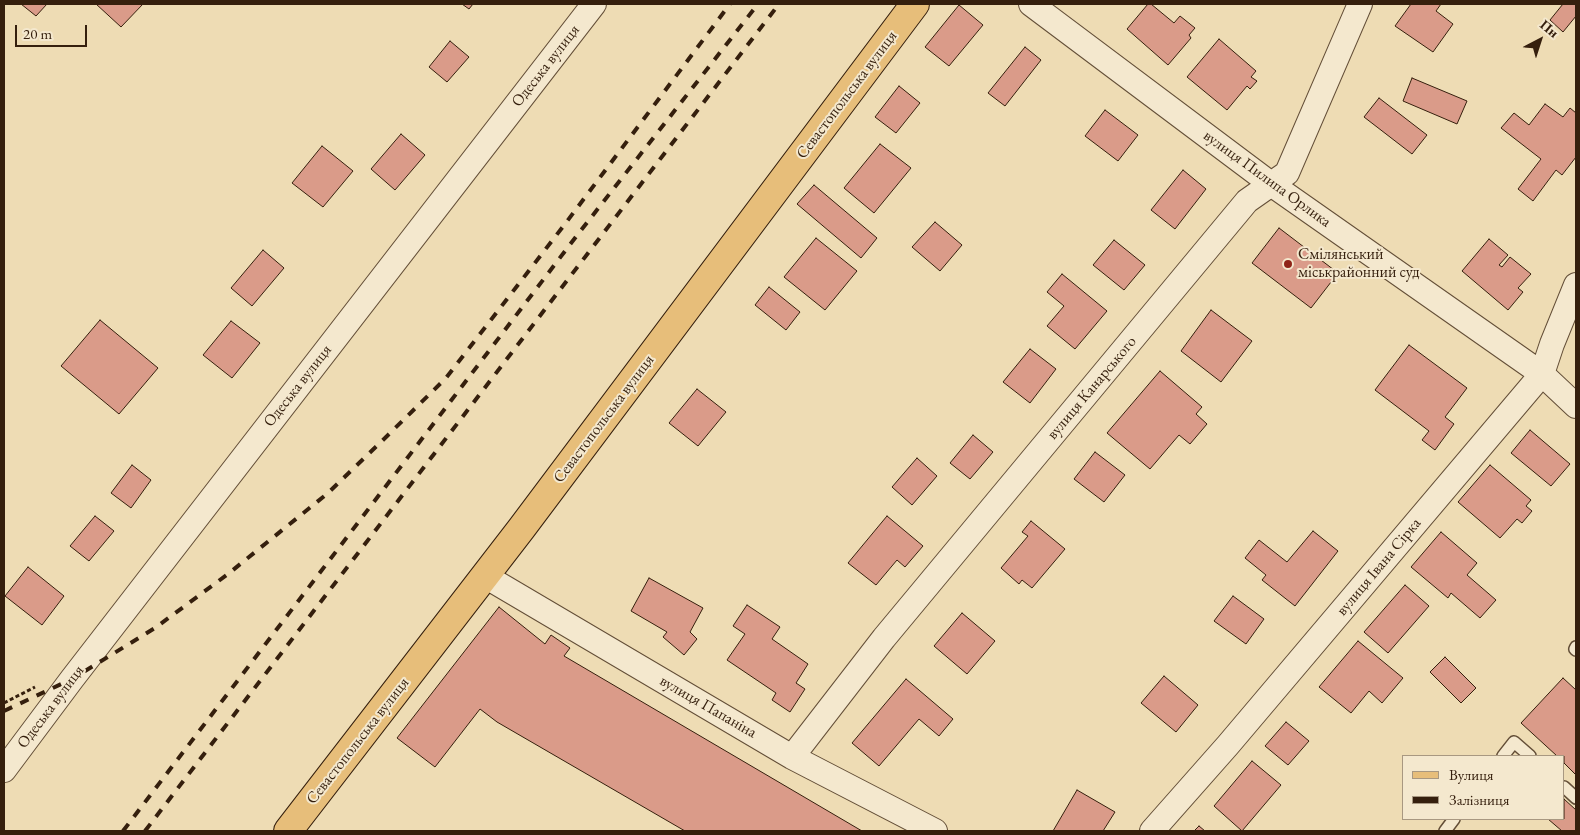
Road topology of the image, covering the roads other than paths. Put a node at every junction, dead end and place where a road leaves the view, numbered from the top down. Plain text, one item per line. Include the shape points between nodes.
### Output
1 (594, 4) edge
2 (915, 4) edge
3 (1031, 4) edge
4 (1360, 4) edge
5 (1271, 184) junction
6 (1576, 285) edge
7 (1542, 374) junction
8 (1576, 406) edge
9 (484, 576) junction
10 (1504, 755) edge
11 (1529, 755) edge
12 (792, 757) junction
13 (4, 770) edge
14 (1565, 788) edge
15 (1576, 798) edge
16 (1453, 820) edge
17 (288, 831) edge
18 (935, 831) edge
19 (1152, 831) edge
20 (1445, 831) edge

1 - 13 street, Одеська вулиця
2 - 9 main road, Севастопольська вулиця
3 - 5 street, вулиця Пилипа Орлика
4 - 5 street, вулиця Канарського via 1287,173
5 - 7 street, вулиця Пилипа Орлика
5 - 12 street, вулиця Канарського via 1247,201 884,638
6 - 7 street, вулиця Івана Сірка
7 - 8 street, вулиця Пилипа Орлика
7 - 19 street, вулиця Івана Сірка
9 - 12 street, вулиця Папаніна
9 - 17 main road, Севастопольська вулиця
10 - 11 lane via 1514,742
12 - 18 street, вулиця Папаніна
14 - 15 lane
16 - 20 lane

